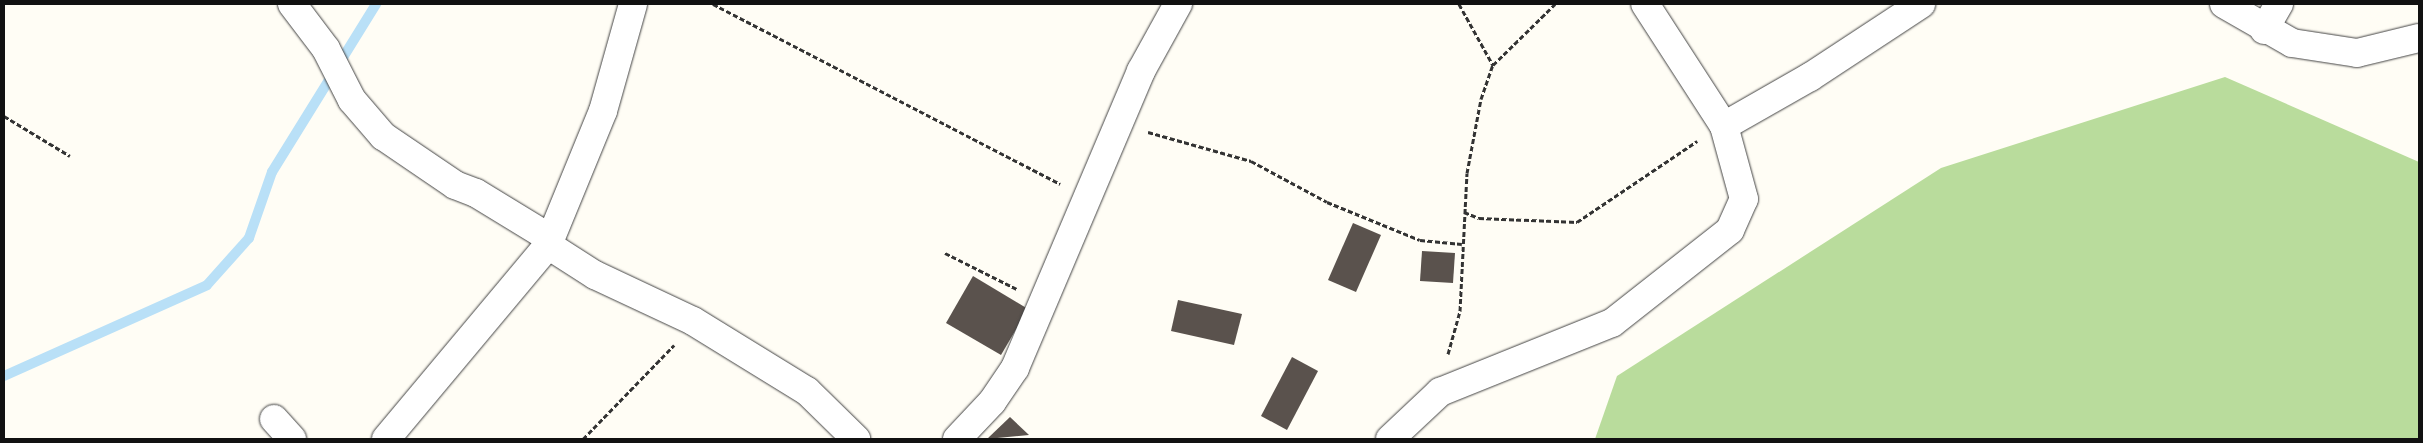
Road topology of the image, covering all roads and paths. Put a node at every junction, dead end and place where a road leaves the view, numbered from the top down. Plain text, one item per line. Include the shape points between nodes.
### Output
1 (292, 4) edge
2 (633, 4) edge
3 (713, 4) edge
4 (1178, 4) edge
5 (1459, 4) edge
6 (1555, 4) edge
7 (1645, 4) edge
8 (1921, 4) edge
9 (2224, 4) edge
10 (2279, 4) edge
11 (2264, 30) junction
12 (2419, 38) edge
13 (1493, 65) junction
14 (4, 116) edge
15 (1118, 124) junction
16 (1724, 126) junction
17 (70, 156) dead end
18 (1089, 195) junction
19 (1464, 212) junction
20 (548, 241) junction
21 (1462, 244) junction
22 (945, 254) dead end
23 (1043, 302) junction
24 (692, 321) junction
25 (1440, 392) junction
26 (274, 419) dead end
27 (292, 439) edge
28 (386, 439) edge
29 (583, 439) edge
30 (856, 439) edge
31 (957, 439) edge
32 (1390, 439) edge

1 - 20 street via 326,49 342,83 383,136
2 - 20 street via 603,111
3 - 18 path via 1065,187
4 - 15 street
5 - 13 path
6 - 13 path
7 - 16 street
8 - 16 street via 1810,77
9 - 11 street
10 - 11 street
11 - 12 street via 2292,43 2357,52
13 - 19 path via 1481,99
14 - 17 path
15 - 18 street
15 - 21 path via 1251,160 1327,202 1420,240
16 - 19 path via 1577,222 1479,218
16 - 25 street via 1744,200 1730,230 1612,323
18 - 23 street
19 - 21 path
20 - 24 street via 595,275
20 - 28 street
21 - 25 path via 1460,311
22 - 23 path
23 - 31 street via 1015,368 992,402
24 - 29 path
24 - 30 street via 807,391
25 - 32 street
26 - 27 street

